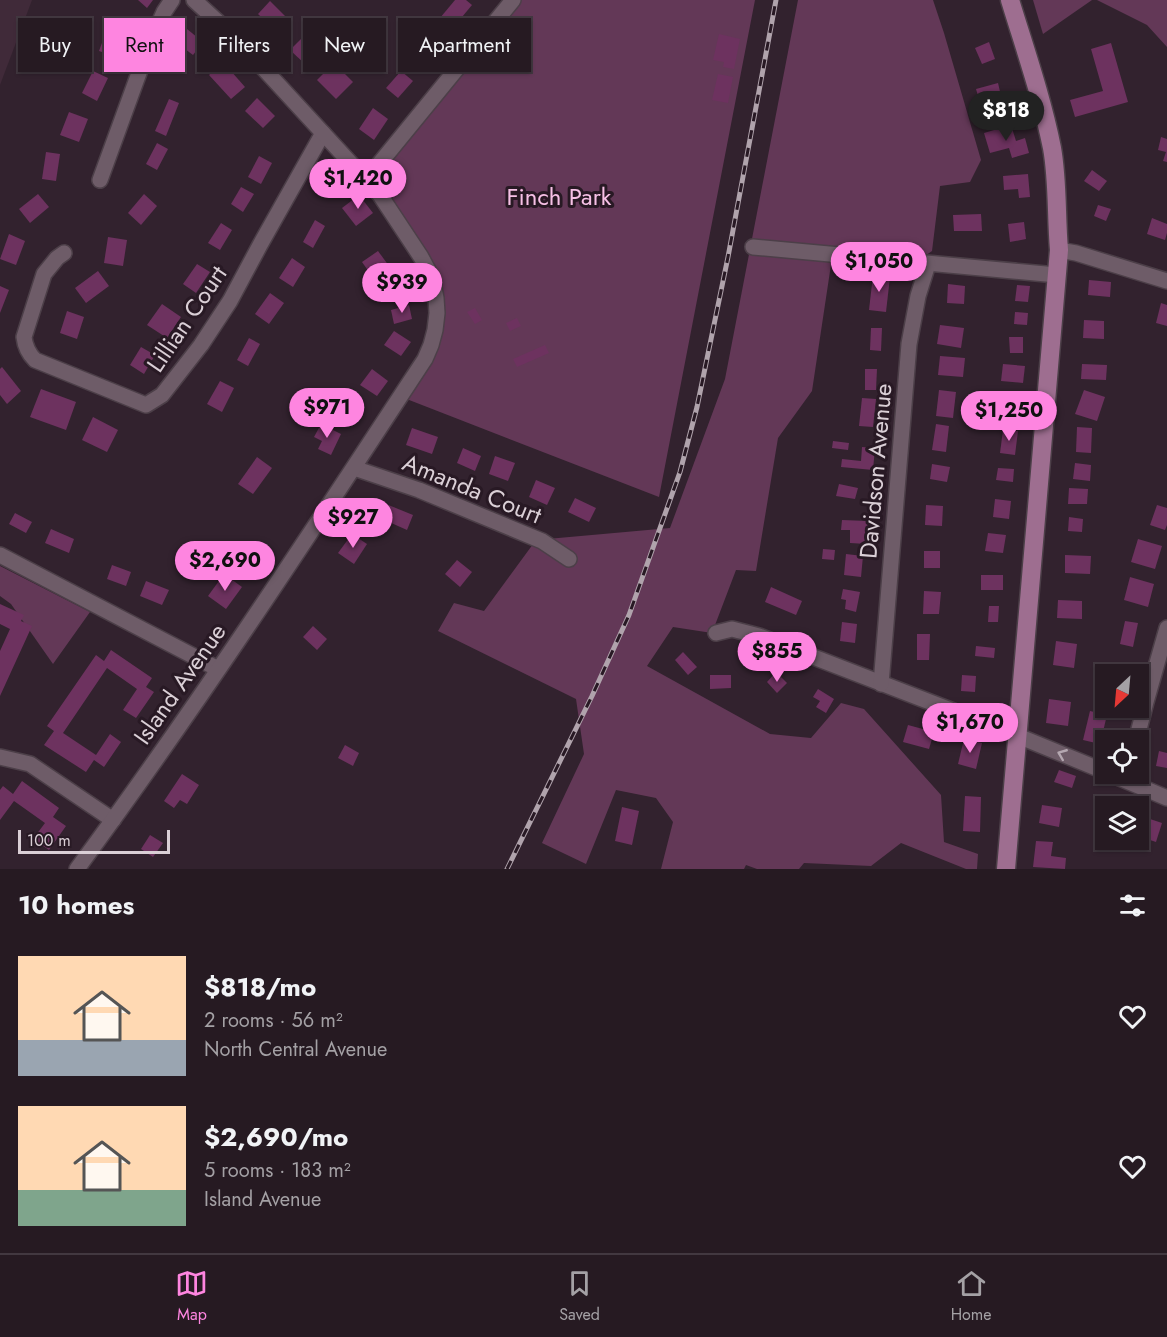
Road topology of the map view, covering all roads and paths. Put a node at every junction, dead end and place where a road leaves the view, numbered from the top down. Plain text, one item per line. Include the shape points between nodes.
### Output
1 (172, 0) edge
2 (194, 0) edge
3 (513, 0) edge
4 (1010, 0) edge
5 (323, 133) junction
6 (100, 180) dead end
7 (366, 180) junction
8 (753, 247) dead end
9 (1059, 250) junction
10 (64, 253) dead end
11 (928, 264) junction
12 (1057, 275) junction
13 (1167, 281) edge
14 (354, 468) junction
15 (0, 555) edge
16 (569, 560) dead end
17 (1167, 628) edge
18 (716, 633) dead end
19 (218, 669) junction
20 (881, 684) junction
21 (1139, 730) edge
22 (1018, 736) junction
23 (0, 757) edge
24 (1095, 768) edge
25 (1140, 784) edge
26 (1167, 798) edge
27 (113, 820) junction
28 (77, 869) edge
29 (1006, 869) edge

1 - 6 street via 147,51
2 - 5 street, Island Avenue
3 - 7 street
4 - 9 main road via 1052,149
5 - 7 street, Island Avenue
5 - 10 street, Lillian Court via 230,301 162,395 146,405 35,360 29,354 24,337 44,274
7 - 14 street, Island Avenue via 380,195 428,270 437,313 425,359
8 - 11 street
9 - 12 main road
9 - 13 street
11 - 12 street
11 - 20 street, Davidson Avenue via 909,344
12 - 22 main road
14 - 16 street, Amanda Court via 419,490 542,541
14 - 19 street, Island Avenue
15 - 19 street
17 - 21 street
18 - 20 street via 732,629 759,636
19 - 27 street, Island Avenue
20 - 22 street
24 -> 22 street
22 - 29 main road
23 - 27 street via 30,764
25 - 26 street
27 - 28 street, Island Avenue

